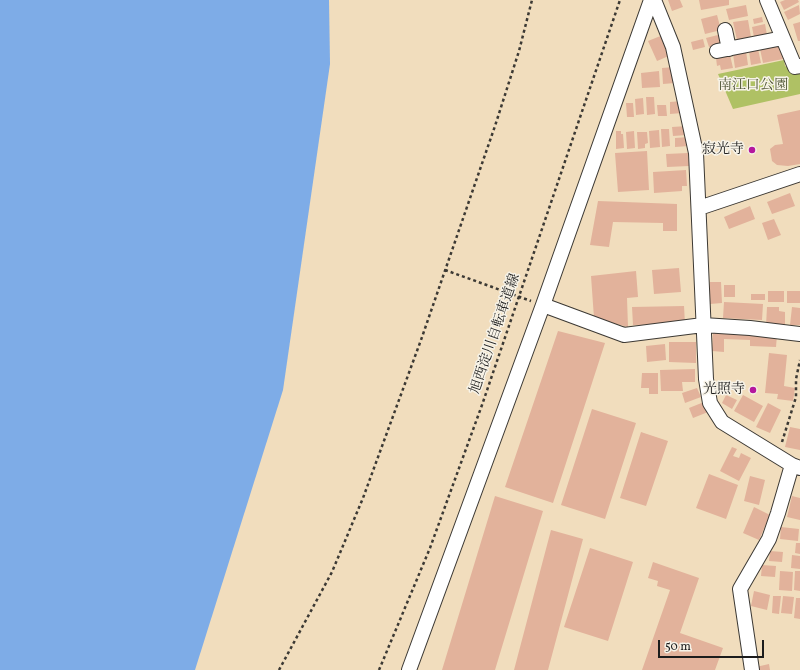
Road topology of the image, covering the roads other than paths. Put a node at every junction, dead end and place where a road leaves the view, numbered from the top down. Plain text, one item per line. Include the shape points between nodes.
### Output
1 (653, 0) edge
2 (767, 0) edge
3 (725, 30) dead end
4 (783, 38) junction
5 (800, 66) edge
6 (800, 174) edge
7 (699, 208) junction
8 (543, 305) junction
9 (704, 325) junction
10 (800, 334) edge
11 (796, 467) edge
12 (409, 670) edge
13 (752, 670) edge

1 - 7 street via 673,47 696,153
1 - 8 street
2 - 4 street
3 - 4 street via 723,50
4 - 5 street via 795,67
6 - 7 street
7 - 9 street
8 - 9 street via 624,335
8 - 12 street
9 - 10 street
9 - 11 street via 706,379 710,403 722,422
11 - 13 street via 769,539 740,589

